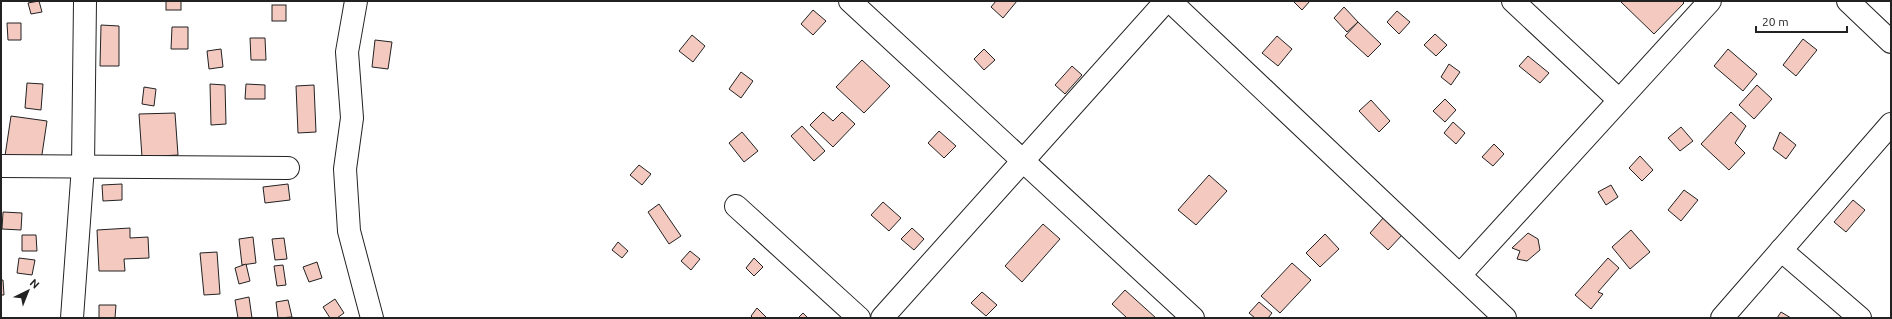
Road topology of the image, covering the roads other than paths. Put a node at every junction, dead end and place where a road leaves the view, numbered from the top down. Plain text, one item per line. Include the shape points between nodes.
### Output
1 (85, 1) edge
2 (356, 1) edge
3 (850, 1) edge
4 (1166, 1) edge
5 (1170, 1) edge
6 (1513, 1) edge
7 (1710, 1) edge
8 (1848, 1) edge
9 (1891, 42) edge
10 (1619, 100) junction
11 (1891, 124) edge
12 (1023, 160) junction
13 (1, 166) edge
14 (82, 166) junction
15 (288, 168) dead end
16 (736, 206) dead end
17 (1781, 250) junction
18 (1460, 275) junction
19 (72, 318) edge
20 (372, 318) edge
21 (860, 318) edge
22 (882, 318) edge
23 (1194, 318) edge
24 (1505, 318) edge
25 (1722, 318) edge
26 (1860, 318) edge

1 - 14 street
2 - 20 street via 347,52 352,118 345,169 349,231
3 - 12 street
4 - 12 street
5 - 18 street
6 - 10 street
7 - 10 street
8 - 9 street
10 - 18 street
11 - 17 street
12 - 22 street
12 - 23 street
13 - 14 street
14 - 15 street
14 - 19 street
16 - 21 street
17 - 25 street
17 - 26 street
18 - 24 street

